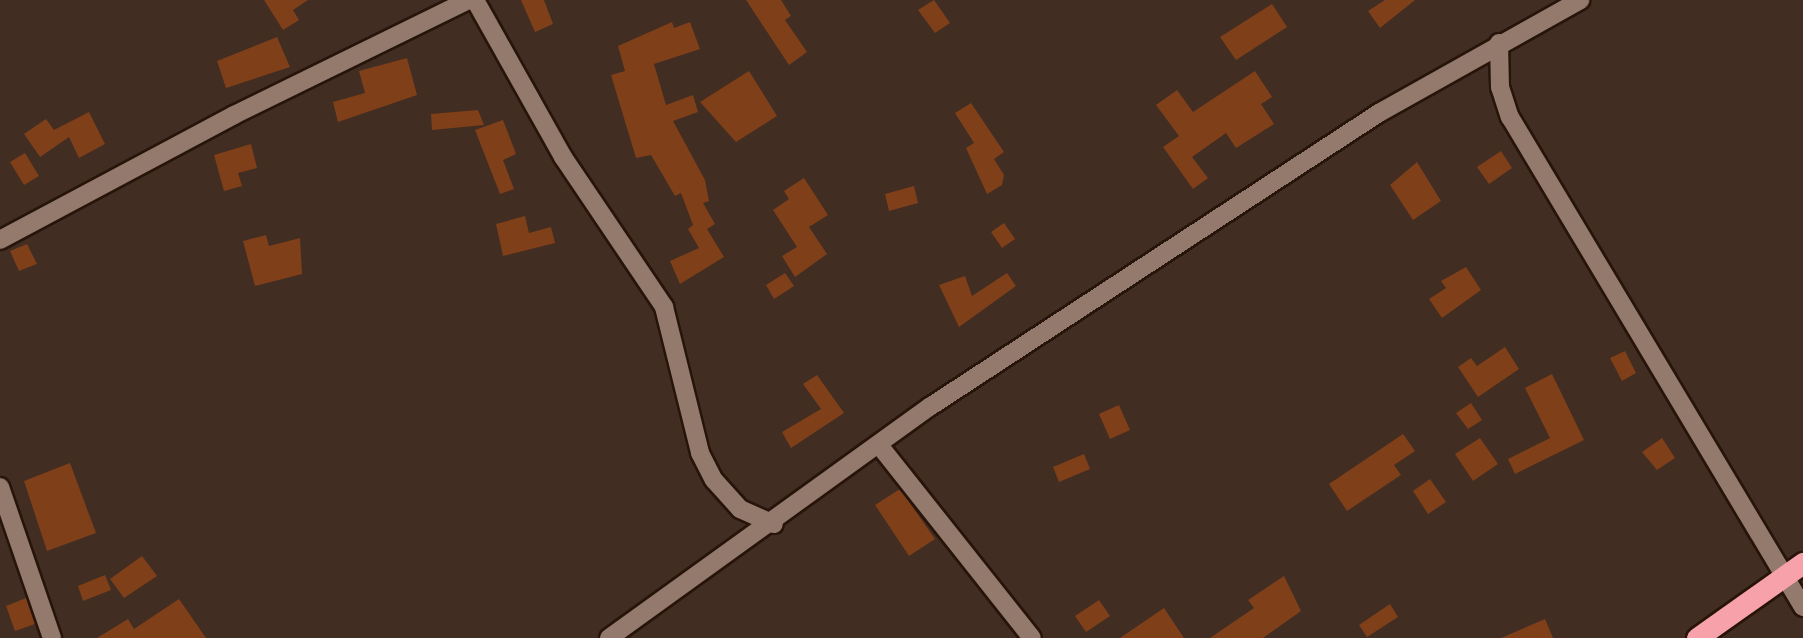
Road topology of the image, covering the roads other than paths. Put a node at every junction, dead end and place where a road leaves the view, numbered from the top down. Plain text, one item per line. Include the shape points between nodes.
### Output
1 (469, 0) edge
2 (475, 0) edge
3 (1580, 0) edge
4 (1499, 43) junction
5 (0, 240) edge
6 (879, 445) junction
7 (0, 487) edge
8 (774, 524) junction
9 (1795, 568) edge
10 (1803, 607) edge
11 (52, 638) edge
12 (609, 638) edge
13 (1032, 638) edge
14 (1697, 638) edge

1 - 5 street via 234,115
2 - 8 street via 563,158 664,307 700,453 714,480 740,509
3 - 4 street
4 - 6 street via 1379,113
4 - 9 street via 1500,87 1510,117
6 - 8 street
6 - 13 street
7 - 11 street
8 - 12 street
9 - 10 street
9 - 14 highway

